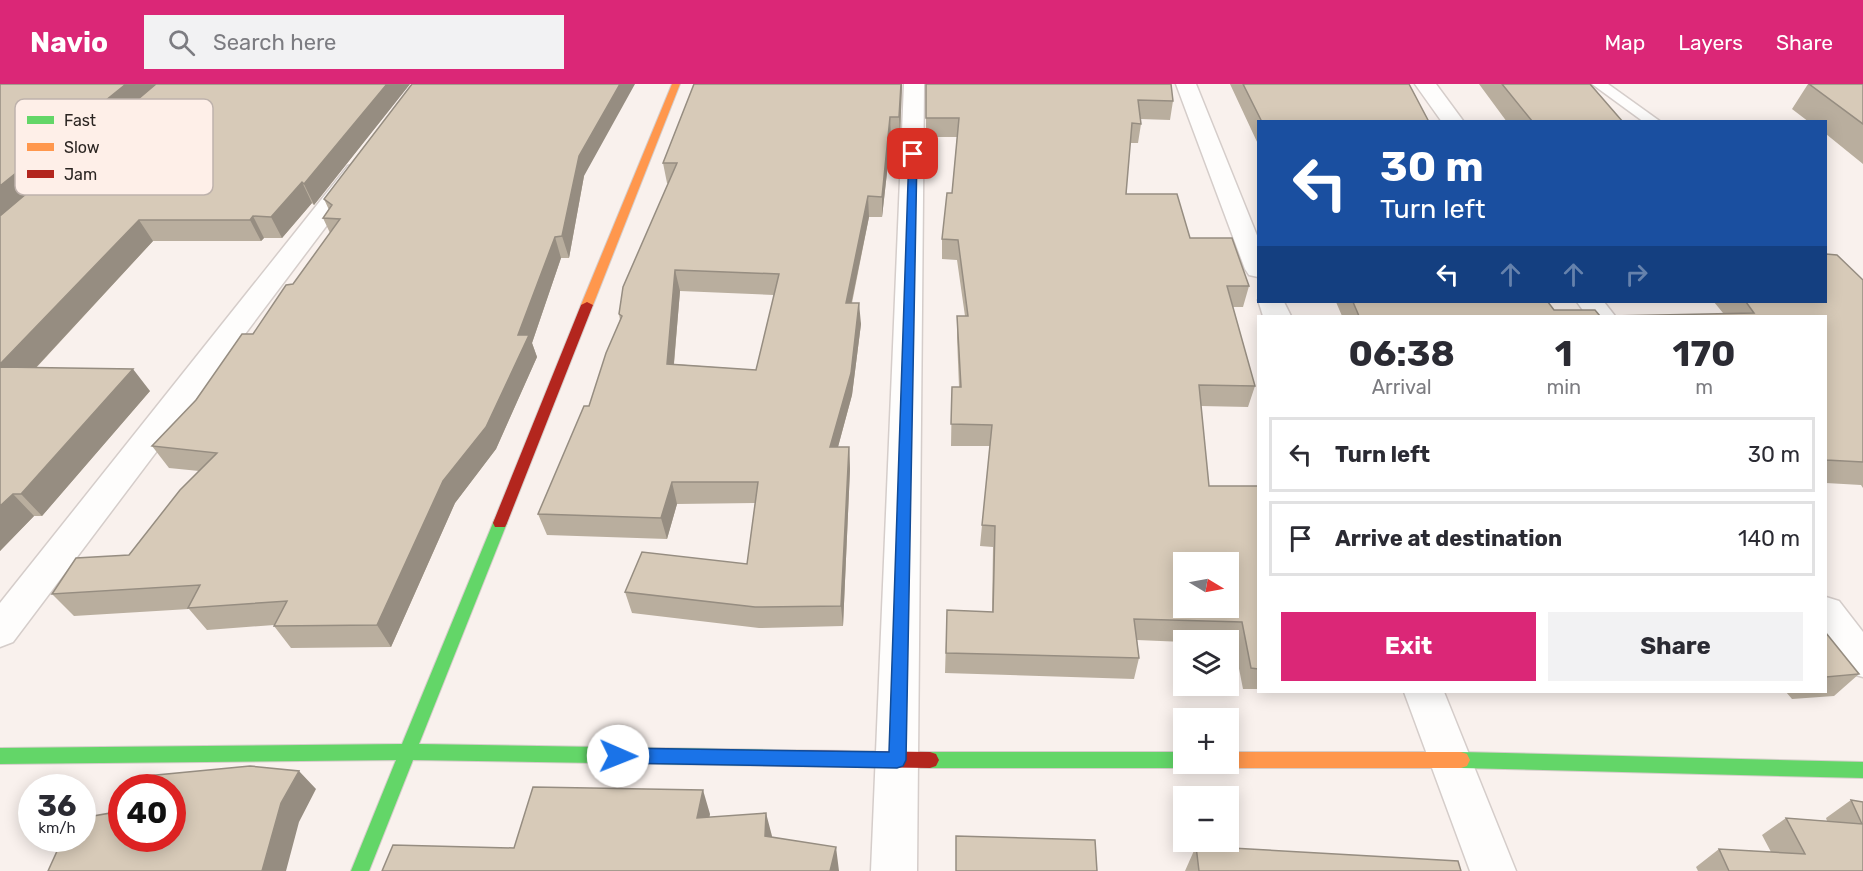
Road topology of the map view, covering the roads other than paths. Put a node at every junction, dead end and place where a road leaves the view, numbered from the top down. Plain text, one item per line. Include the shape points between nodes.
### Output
1 (676, 84) edge
2 (914, 84) edge
3 (1186, 84) edge
4 (1425, 84) edge
5 (1599, 84) edge
6 (1452, 120) edge
7 (1651, 120) edge
8 (374, 147) edge
9 (1257, 266) edge
10 (1591, 303) edge
11 (1600, 315) edge
12 (1827, 613) edge
13 (0, 631) edge
14 (1863, 661) edge
15 (1424, 693) edge
16 (408, 752) junction
17 (0, 756) edge
18 (897, 760) junction
19 (1173, 760) edge
20 (1239, 760) edge
21 (1450, 760) junction
22 (1863, 770) edge
23 (360, 871) edge
24 (894, 871) edge
25 (1493, 871) edge

1 - 16 street
2 - 18 street
3 - 9 street
4 - 6 street
5 - 7 lane
8 - 13 street
10 - 11 street
12 - 14 street
15 - 21 street
16 - 17 street
16 - 18 street
16 - 23 street
18 - 19 street
18 - 24 street
20 - 21 street
21 - 22 street
21 - 25 street

